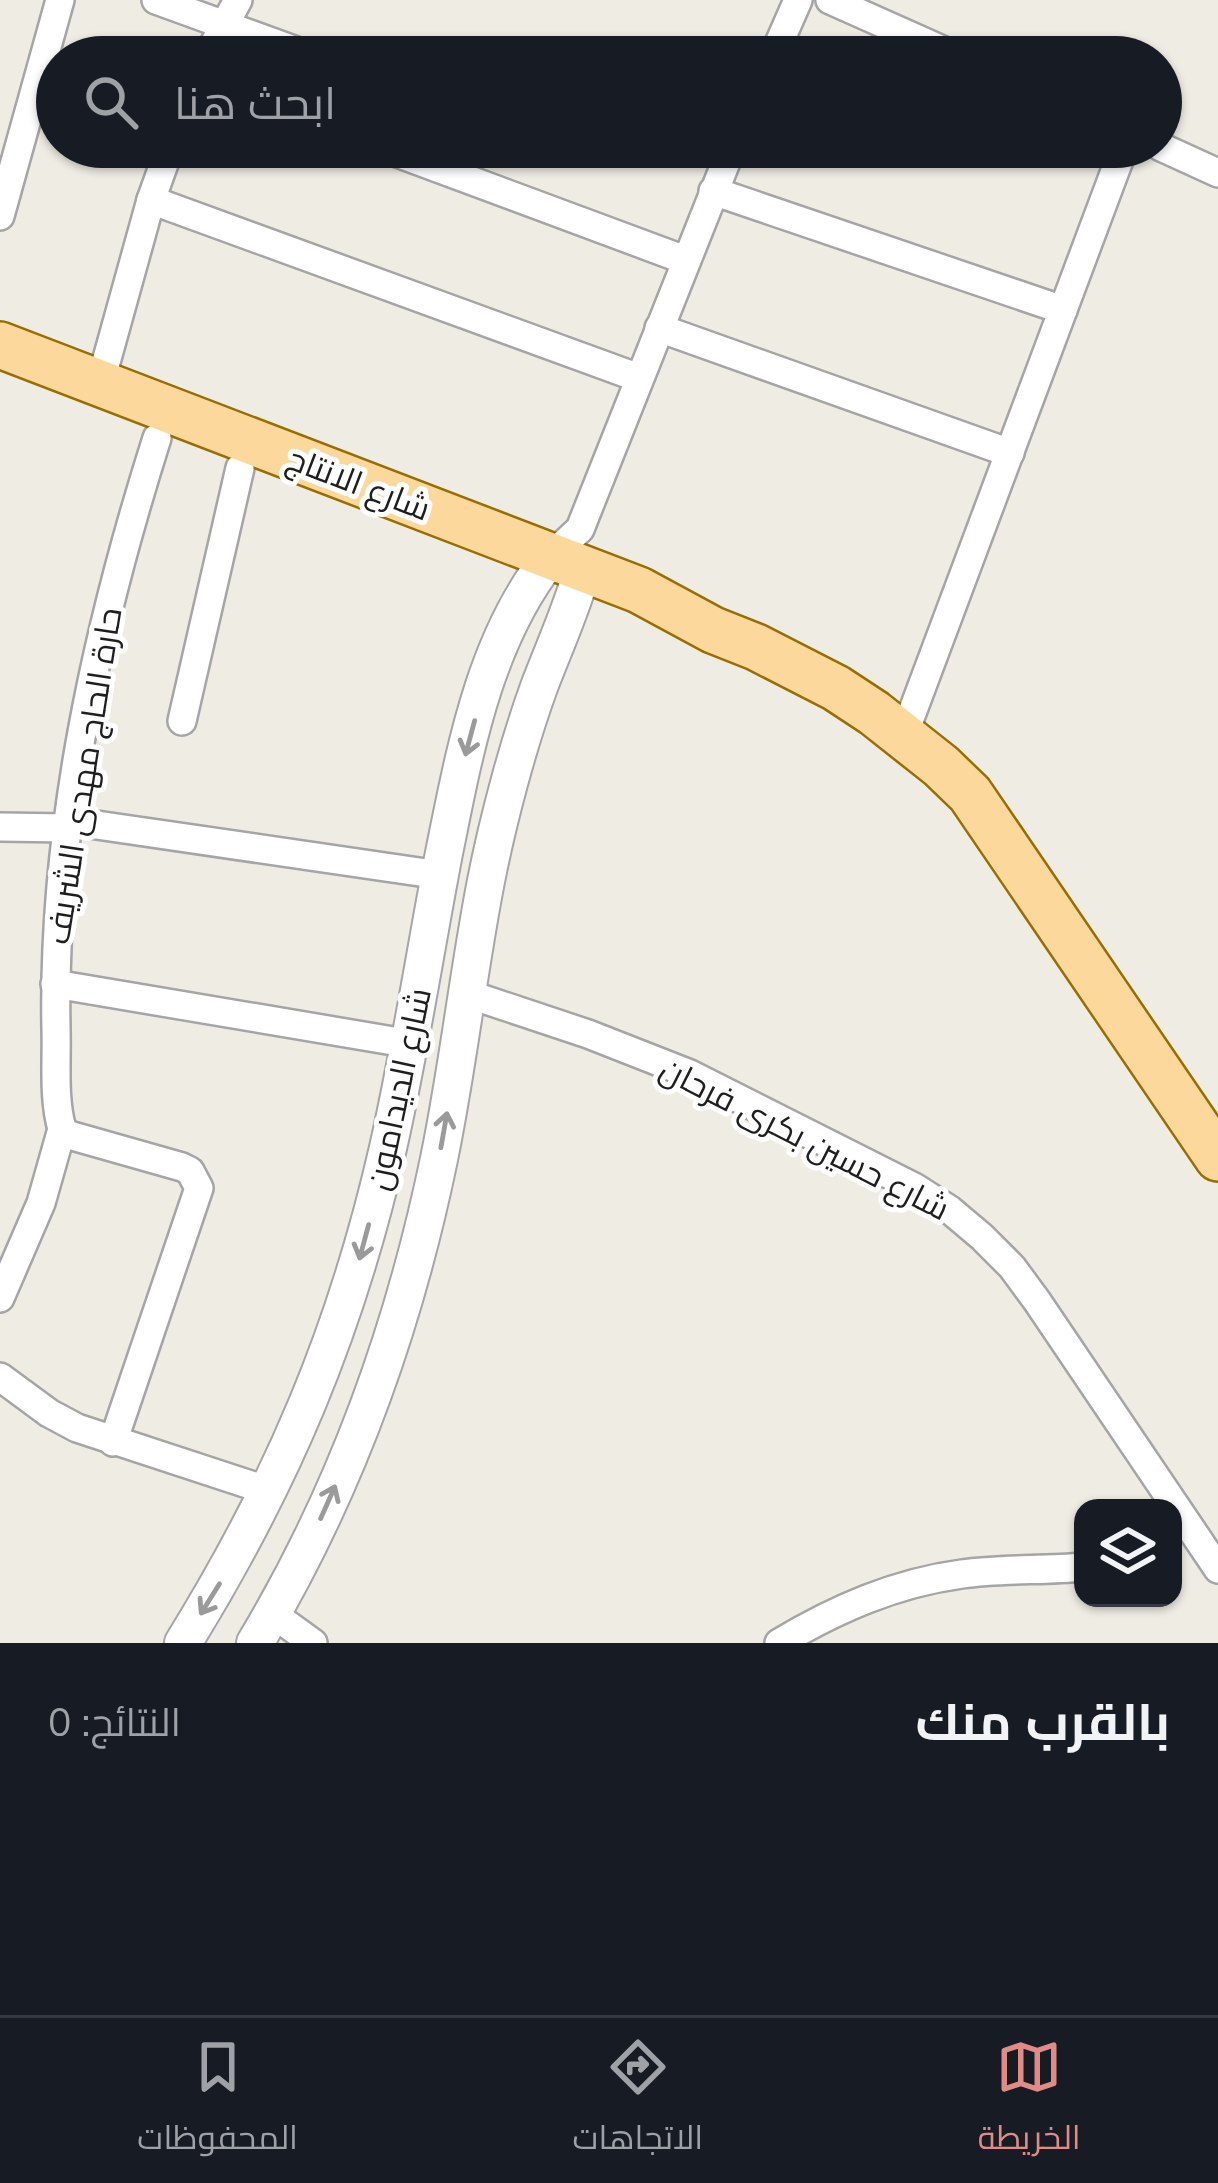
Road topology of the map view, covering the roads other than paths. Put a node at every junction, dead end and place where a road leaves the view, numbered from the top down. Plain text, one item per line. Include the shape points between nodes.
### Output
1 (60, 0) edge
2 (155, 0) edge
3 (798, 0) edge
4 (830, 0) edge
5 (231, 12) edge
6 (50, 36) edge
7 (275, 36) edge
8 (782, 36) edge
9 (911, 36) edge
10 (36, 86) edge
11 (1182, 157) edge
12 (162, 168) edge
13 (438, 168) edge
14 (723, 168) edge
15 (1116, 168) edge
16 (1218, 173) edge
17 (713, 191) junction
18 (151, 200) junction
19 (0, 216) edge
20 (686, 260) junction
21 (1063, 310) junction
22 (659, 328) junction
23 (0, 345) edge
24 (0, 378) edge
25 (639, 378) junction
26 (100, 384) junction
27 (157, 438) junction
28 (1010, 453) junction
29 (240, 468) junction
30 (565, 565) junction
31 (488, 674) junction
32 (539, 688) junction
33 (182, 721) dead end
34 (903, 737) junction
35 (69, 825) junction
36 (0, 827) edge
37 (440, 875) junction
38 (55, 984) junction
39 (468, 994) junction
40 (410, 1044) junction
41 (62, 1129) junction
42 (1218, 1158) edge
43 (0, 1298) edge
44 (0, 1376) edge
45 (113, 1442) junction
46 (269, 1491) junction
47 (1213, 1551) edge
48 (1182, 1553) edge
49 (1074, 1567) edge
50 (264, 1629) edge
51 (183, 1643) edge
52 (314, 1643) edge
53 (779, 1643) edge

1 - 6 street
2 - 5 street
3 - 8 street
4 - 9 street
5 - 7 street
10 - 19 street
11 - 16 street
12 - 18 street
13 - 20 street
14 - 17 street, شارع الديدامون
15 - 21 street
17 - 20 street, شارع الديدامون
17 - 21 street
18 - 25 street
18 - 26 street
20 - 22 street, شارع الديدامون
21 - 28 street
22 - 25 street, شارع الديدامون
22 - 28 street
23 - 26 main road, شارع الانتاج
24 - 27 main road, شارع الانتاج
25 - 30 street, شارع الديدامون
26 - 30 main road, شارع الانتاج
27 - 29 main road, شارع الانتاج
27 - 35 street, حارة الحاج مهدى الشريف via 115,575
28 - 34 street
29 - 30 main road, شارع الانتاج
29 - 33 street
30 - 31 street, شارع الديدامون via 512,613
30 - 32 street, شارع الديدامون
30 - 34 main road, شارع الانتاج via 639,590 776,656
31 - 32 street
31 -> 37 street, شارع الديدامون
32 - 39 street, شارع الديدامون via 486,879
34 - 42 main road, شارع الانتاج via 991,822
35 - 36 street
35 - 37 street
35 - 38 street, حارة الحاج مهدى الشريف
37 - 40 street, شارع الديدامون
38 - 40 street
38 - 41 street, حارة الحاج مهدى الشريف
39 - 47 street, شارع حسين بكرى فرحان via 690,1074 950,1210 1012,1267
50 -> 39 street, شارع الديدامون via 318,1526 392,1340 438,1163
40 -> 46 street, شارع الديدامون via 340,1323
41 - 43 street
41 - 45 street via 182,1167 199,1187
44 - 45 street via 49,1413
45 - 46 street
46 -> 51 street, شارع الديدامون
47 - 48 street
49 - 53 street via 914,1583
50 - 52 street

